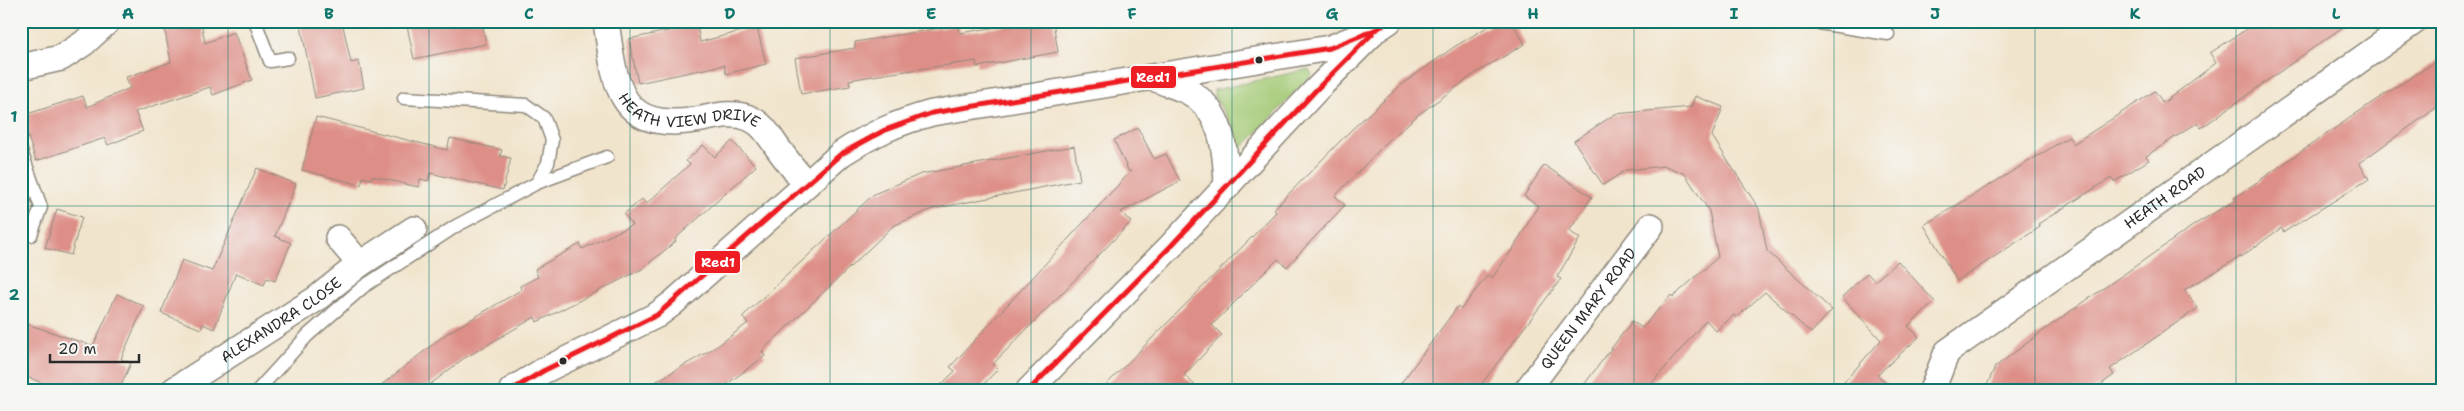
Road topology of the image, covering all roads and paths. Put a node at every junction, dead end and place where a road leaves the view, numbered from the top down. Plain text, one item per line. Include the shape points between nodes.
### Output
1 (108, 21) edge
2 (255, 21) edge
3 (606, 21) edge
4 (1806, 21) edge
5 (2415, 21) edge
6 (1383, 25) edge
7 (1888, 34) dead end
8 (288, 58) dead end
9 (21, 67) edge
10 (1154, 78) junction
11 (404, 98) dead end
12 (21, 151) edge
13 (607, 157) dead end
14 (537, 183) junction
15 (806, 184) junction
16 (1227, 187) junction
17 (1651, 226) dead end
18 (414, 229) dead end
19 (31, 235) dead end
20 (338, 238) dead end
21 (360, 264) junction
22 (174, 390) edge
23 (258, 390) edge
24 (512, 390) edge
25 (1029, 390) edge
26 (1527, 390) edge
27 (1932, 390) edge

1 - 9 street via 61,58
2 - 8 lane via 270,61
3 - 15 street, HEATH VIEW DRIVE via 614,76 626,102 647,118 673,124 732,114 750,119 766,129
4 - 7 lane
5 - 27 street, HEATH ROAD via 1947,352
6 - 10 street via 1330,48
6 - 16 street via 1317,89
10 - 15 street via 932,113 895,123 841,154
10 - 16 street via 1188,92 1209,109 1226,153
11 - 14 lane via 526,105 544,118 552,140 548,163
12 - 19 lane via 41,207
13 - 14 lane
14 - 23 lane via 456,226 363,286 308,335
15 - 24 street via 656,315 543,371
16 - 25 street
17 - 26 street, QUEEN MARY ROAD
18 - 21 street, ALEXANDRA CLOSE
20 - 21 street
21 - 22 street, ALEXANDRA CLOSE via 316,299

